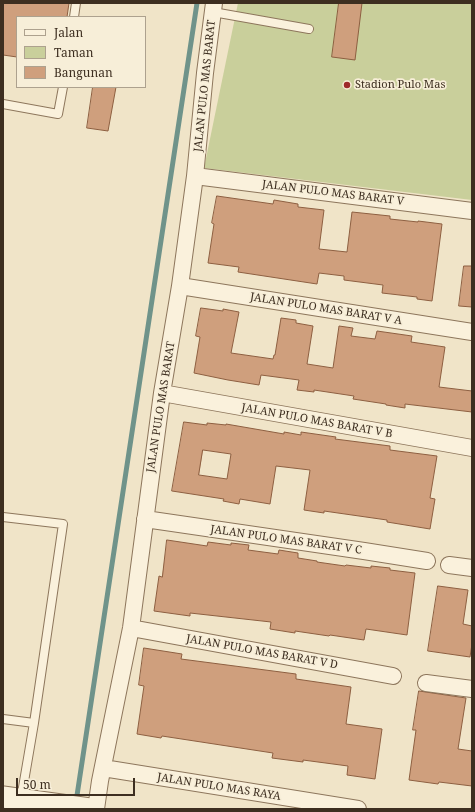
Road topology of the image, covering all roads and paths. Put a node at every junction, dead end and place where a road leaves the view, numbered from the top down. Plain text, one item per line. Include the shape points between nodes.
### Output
1 (76, 3) edge
2 (213, 7) edge
3 (74, 16) edge
4 (309, 29) dead end
5 (63, 88) edge
6 (3, 104) edge
7 (195, 176) junction
8 (472, 211) edge
9 (180, 286) junction
10 (472, 332) edge
11 (162, 393) junction
12 (472, 448) edge
13 (3, 517) edge
14 (145, 519) junction
15 (427, 562) dead end
16 (449, 565) dead end
17 (472, 568) edge
18 (131, 628) junction
19 (393, 676) dead end
20 (426, 683) dead end
21 (472, 689) edge
22 (3, 719) edge
23 (34, 723) junction
24 (101, 775) junction
25 (12, 798) edge
26 (93, 807) edge
27 (358, 809) edge

1 - 3 lane
2 - 4 lane
2 - 7 street, JALAN PULO MAS BARAT
5 - 6 lane via 58,114
7 - 8 street, JALAN PULO MAS BARAT V
7 - 9 street, JALAN PULO MAS BARAT
9 - 10 street, JALAN PULO MAS BARAT V A
9 - 11 street, JALAN PULO MAS BARAT
11 - 12 street, JALAN PULO MAS BARAT V B
11 - 14 street, JALAN PULO MAS BARAT
13 - 23 lane via 63,524
14 - 15 street, JALAN PULO MAS BARAT V C
14 - 18 street, JALAN PULO MAS BARAT
16 - 17 street
18 - 19 street, JALAN PULO MAS BARAT V D
18 - 24 street, JALAN PULO MAS BARAT
20 - 21 street
22 - 23 lane
23 - 25 lane
24 - 26 street, JALAN PULO MAS BARAT
24 - 27 street, JALAN PULO MAS RAYA
25 - 26 street

